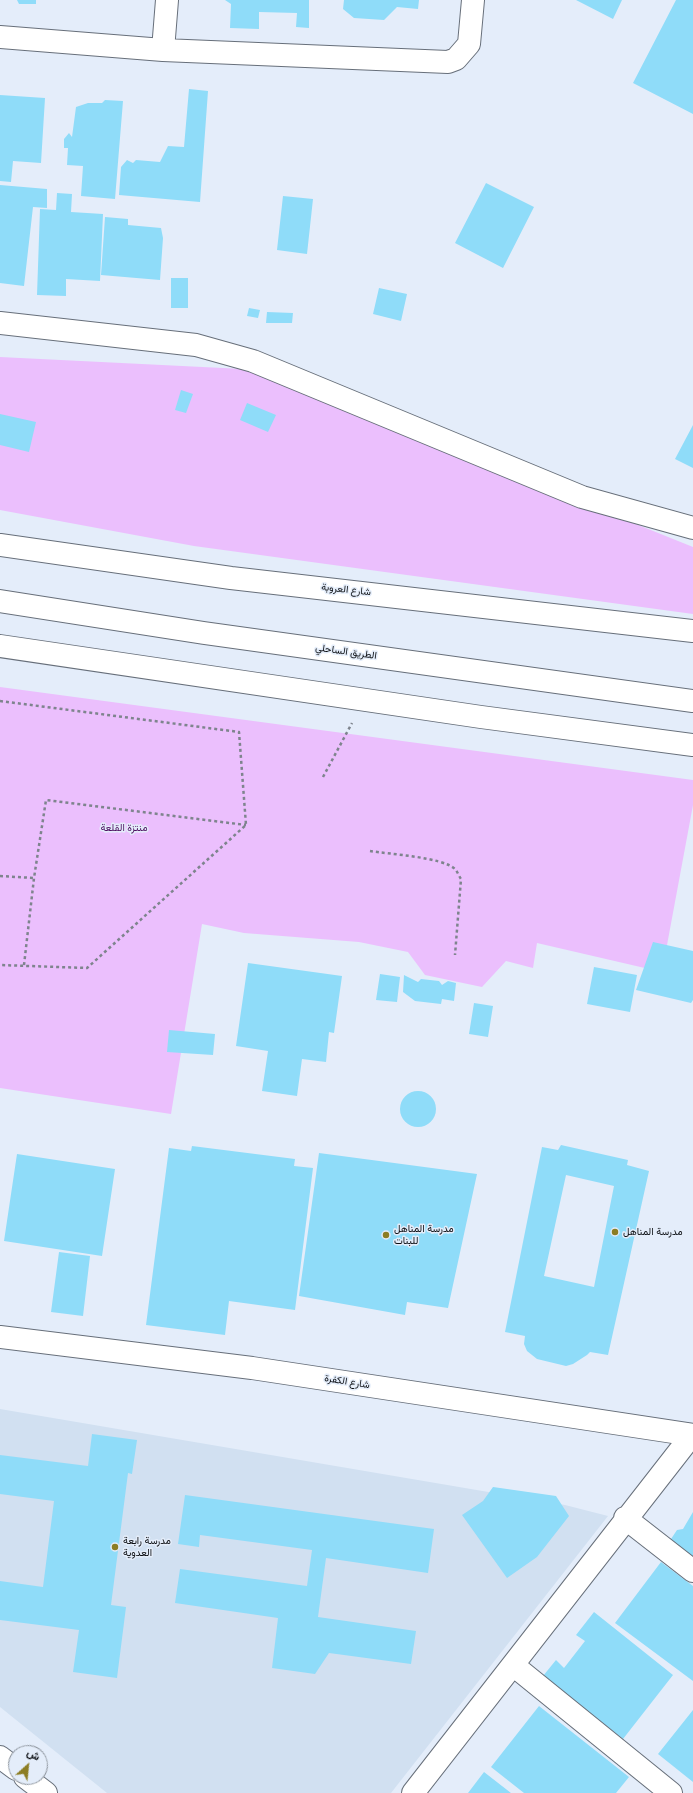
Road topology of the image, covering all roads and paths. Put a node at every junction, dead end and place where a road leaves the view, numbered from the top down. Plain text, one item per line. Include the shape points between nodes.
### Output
1 (167, 0) edge
2 (472, 0) edge
3 (0, 37) edge
4 (163, 50) junction
5 (0, 323) edge
6 (693, 528) edge
7 (0, 545) edge
8 (0, 601) edge
9 (693, 631) edge
10 (0, 646) edge
11 (364, 699) junction
12 (693, 700) edge
13 (0, 701) edge
14 (693, 745) edge
15 (323, 778) dead end
16 (246, 825) junction
17 (370, 851) dead end
18 (0, 876) edge
19 (34, 878) junction
20 (455, 955) dead end
21 (0, 965) edge
22 (24, 965) junction
23 (0, 1337) edge
24 (692, 1435) edge
25 (625, 1518) junction
26 (693, 1571) edge
27 (512, 1665) junction
28 (0, 1757) edge
29 (8, 1764) edge
30 (36, 1785) edge
31 (46, 1793) edge
32 (413, 1793) edge
33 (671, 1793) edge

1 - 4 main road
2 - 4 main road via 469,44 456,59 448,62
3 - 4 main road
5 - 6 main road via 196,345 253,361 582,497
7 - 9 main road, شارع العروبة via 231,578
8 - 12 main road, الطريق الساحلي
10 - 11 main road
11 - 14 main road
11 - 15 path
13 - 16 path via 239,732
16 - 19 path via 46,800
16 - 22 path via 87,968
17 - 20 path via 433,860 455,869 461,879
18 - 19 path
19 - 22 path
21 - 22 path
23 - 24 main road, شارع الكفرة via 252,1368
24 - 25 main road
25 - 26 main road
25 - 27 main road
27 - 32 main road
27 - 33 main road
28 - 29 main road
30 - 31 main road

